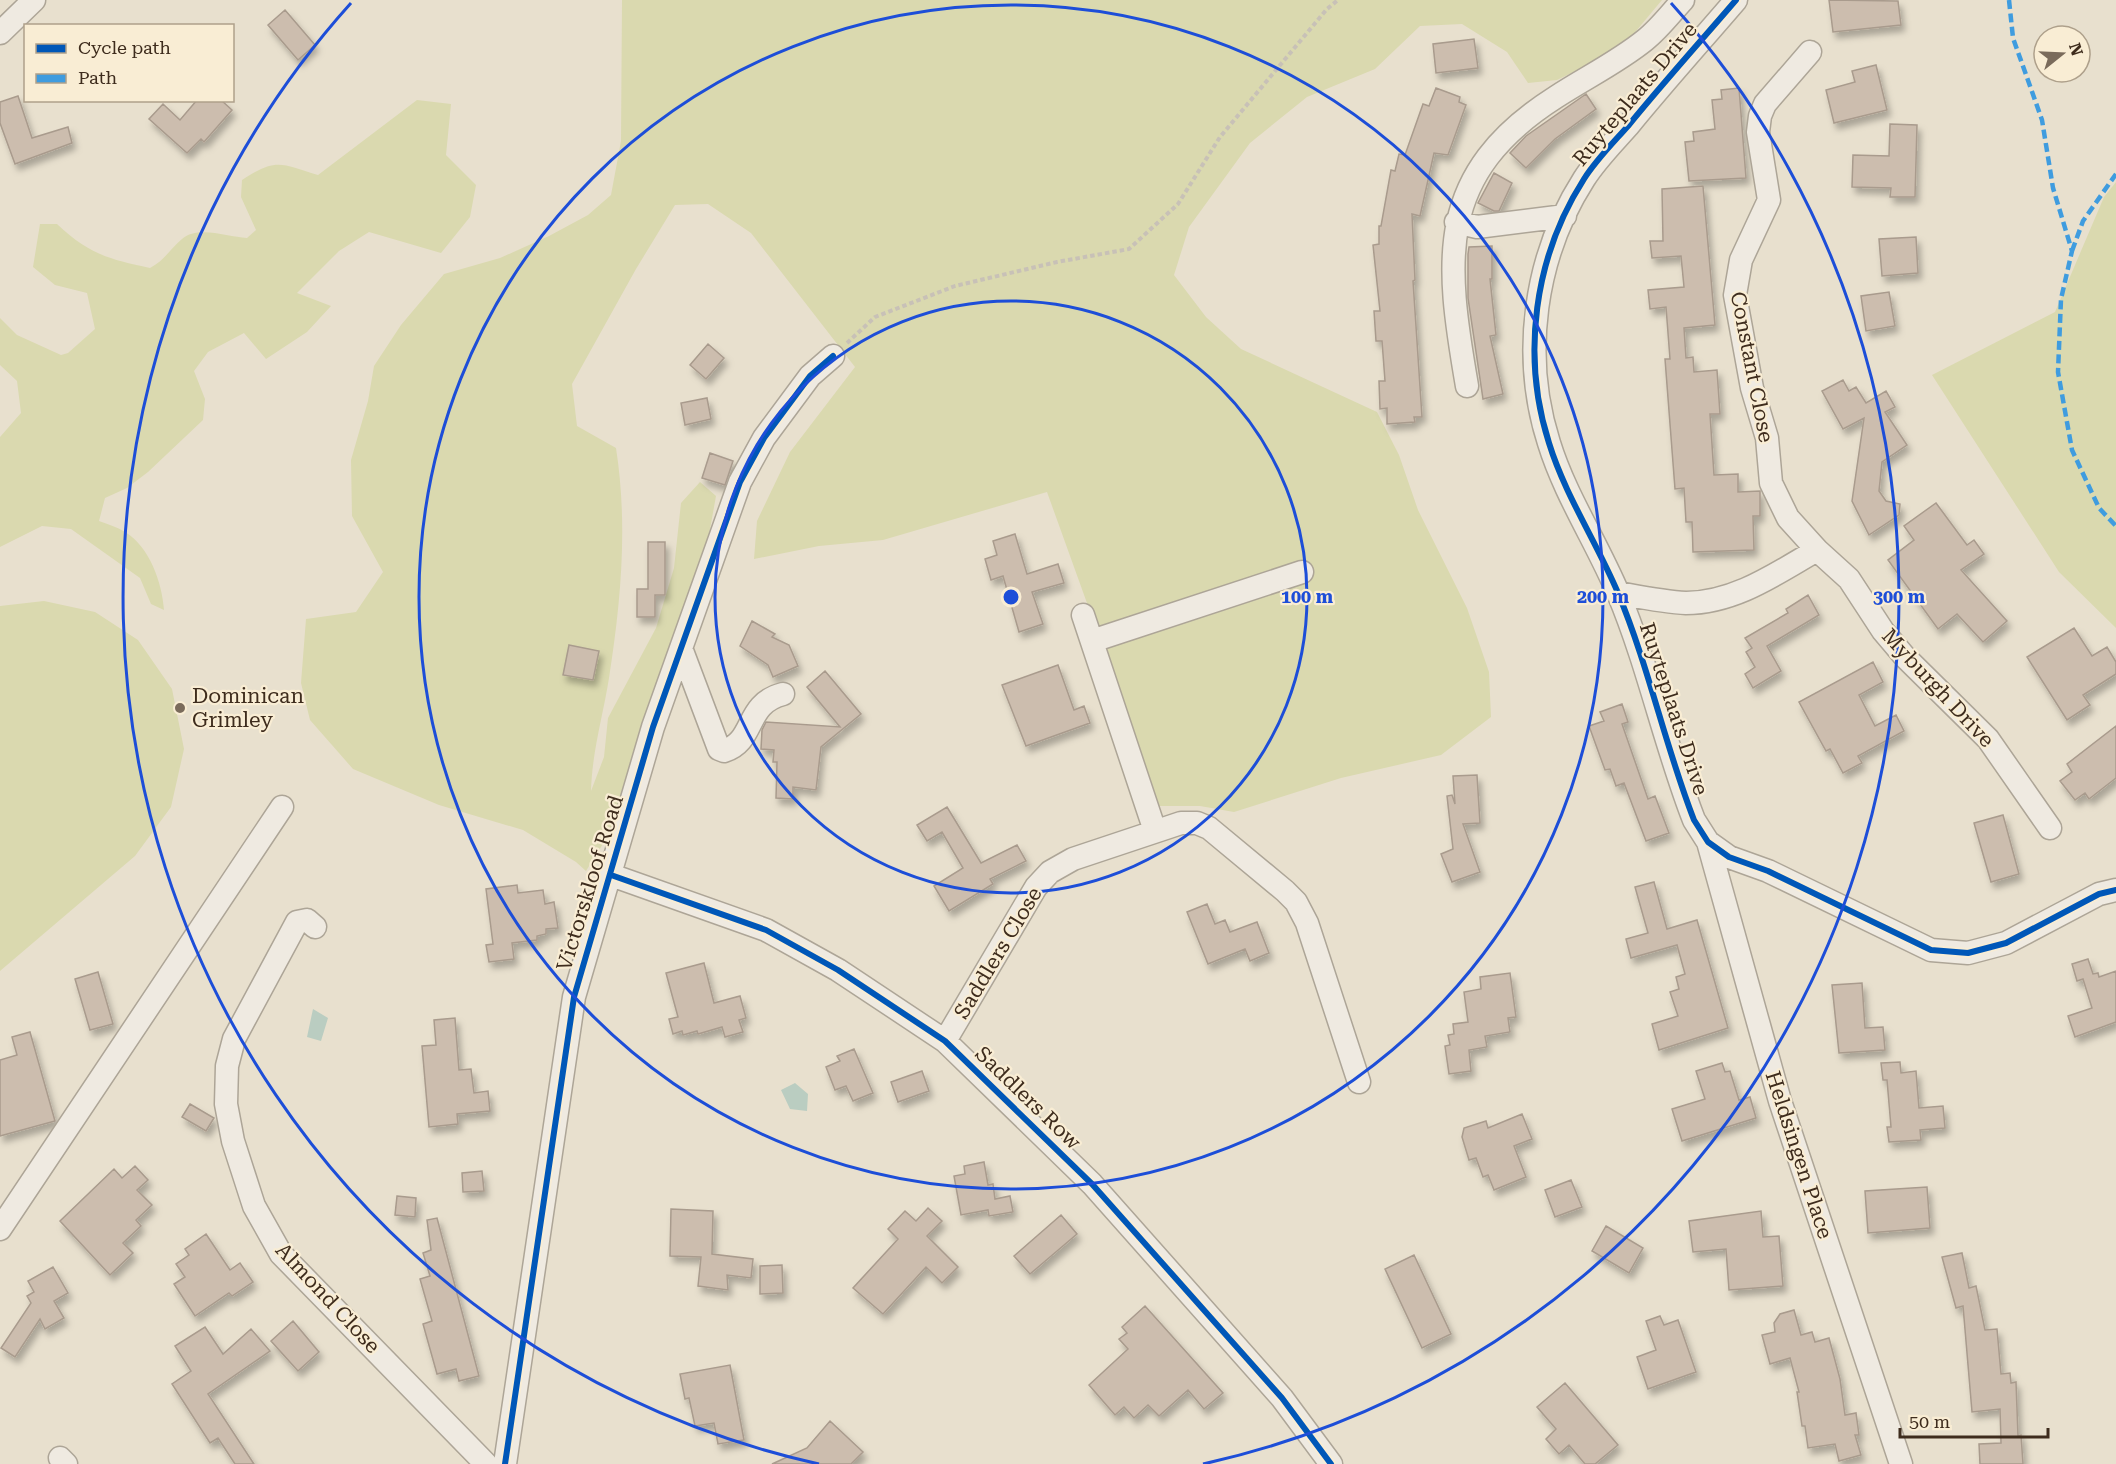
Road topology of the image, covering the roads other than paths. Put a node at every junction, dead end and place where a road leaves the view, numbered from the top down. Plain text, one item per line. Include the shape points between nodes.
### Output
1 (34, 0) edge
2 (1683, 0) edge
3 (1736, 0) edge
4 (0, 33) edge
5 (1810, 52) dead end
6 (1564, 216) junction
7 (1456, 222) junction
8 (833, 356) road end
9 (1467, 386) dead end
10 (1817, 550) junction
11 (1302, 572) dead end
12 (1618, 593) junction
13 (1083, 615) dead end
14 (1092, 641) junction
15 (681, 648) junction
16 (783, 694) dead end
17 (282, 807) dead end
18 (2050, 828) dead end
19 (1155, 831) junction
20 (1708, 842) junction
21 (611, 875) junction
22 (2116, 890) edge
23 (315, 927) dead end
24 (945, 1041) junction
25 (1359, 1082) dead end
26 (0, 1229) edge
27 (486, 1464) edge
28 (505, 1464) edge
29 (1331, 1464) edge
30 (1901, 1464) edge

1 - 4 street
2 - 7 street via 1646,39 1554,98 1506,136 1469,187
3 - 6 street, Ruyteplaats Drive via 1586,176
5 - 10 street, Constant Close via 1765,104 1760,116 1758,132 1769,200 1741,260 1735,295 1752,388 1767,438 1771,483 1788,518
6 - 7 street via 1478,227
6 - 12 street, Ruyteplaats Drive via 1540,287 1534,326 1539,409 1554,458
7 - 9 street via 1454,303
8 - 15 street, Victorskloof Road via 810,376 745,471
10 - 12 street via 1749,588 1708,601 1684,603
10 - 18 street, Myburgh Drive via 1849,579 1905,657 1988,739
11 - 14 street
12 - 20 street, Ruyteplaats Drive via 1690,810
13 - 14 street
14 - 19 street
15 - 16 street via 719,749 732,747 744,735 761,704
15 - 21 street, Victorskloof Road via 653,727
17 - 26 street
19 - 24 street, Saddlers Close via 1073,859 1043,878
19 - 25 street, Saddlers Close via 1181,823 1209,828 1296,902 1307,922
20 - 22 street, Ruyteplaats Drive via 1729,857 1768,871 1918,946 1955,953 1982,951 2006,943 2099,894
20 - 30 street, Heldsingen Place via 1780,1101
21 - 24 street, Saddlers Row via 766,930 838,970
21 - 28 street, Victorskloof Road via 574,997
23 - 27 street, Almond Close via 307,920 293,927 234,1039 227,1066 226,1104 233,1141 254,1206 281,1254
24 - 29 street, Saddlers Row via 1092,1184 1282,1398

